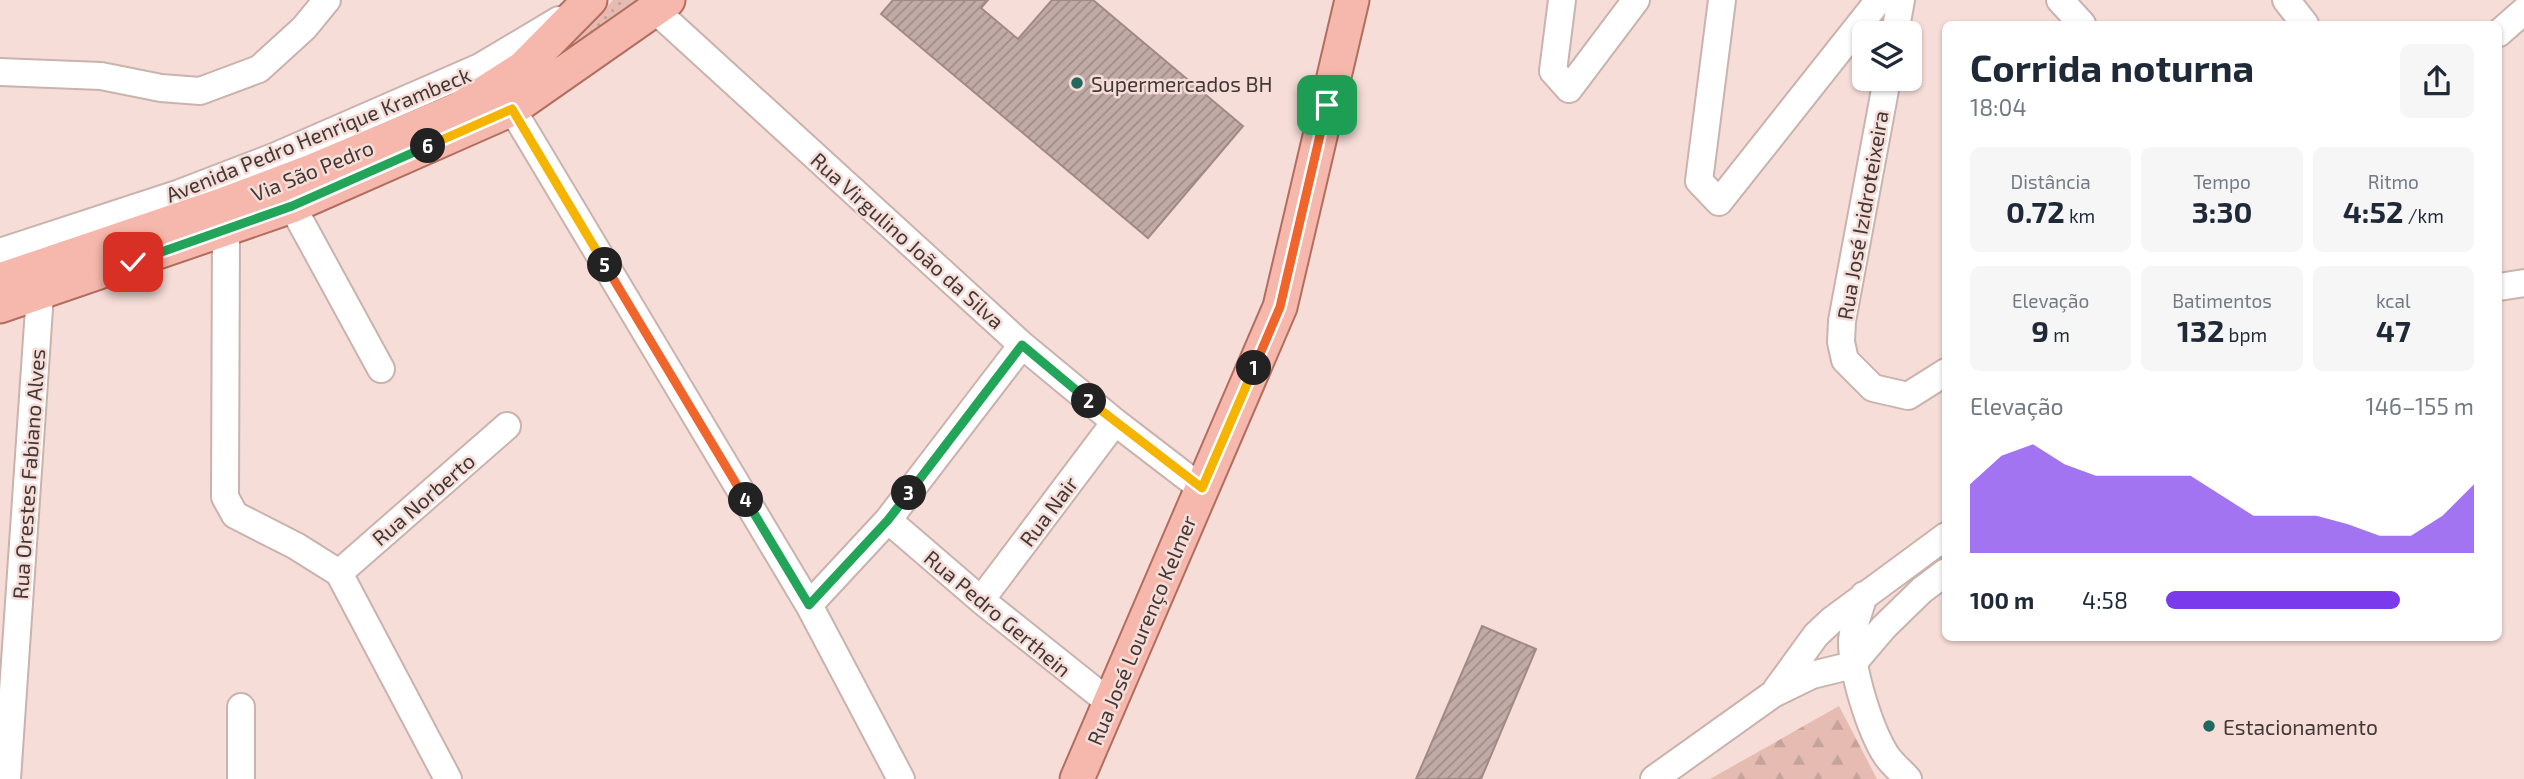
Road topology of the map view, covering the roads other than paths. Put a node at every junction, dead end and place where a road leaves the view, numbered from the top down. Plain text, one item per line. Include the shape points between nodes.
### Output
1 (327, 0) edge
2 (1562, 0) edge
3 (1636, 0) edge
4 (1722, 0) edge
5 (1878, 0) edge
6 (1901, 0) edge
7 (2060, 0) edge
8 (2286, 0) edge
9 (1352, 1) edge
10 (587, 2) edge
11 (657, 3) edge
12 (2524, 11) edge
13 (1897, 21) edge
14 (2079, 21) edge
15 (2303, 21) edge
16 (2502, 30) edge
17 (0, 72) edge
18 (1885, 91) edge
19 (512, 109) junction
20 (292, 206) junction
21 (226, 230) junction
22 (0, 252) edge
23 (0, 280) edge
24 (2524, 283) edge
25 (2502, 287) edge
26 (40, 294) junction
27 (0, 306) edge
28 (1022, 345) junction
29 (381, 369) dead end
30 (1942, 375) edge
31 (1115, 422) junction
32 (506, 426) dead end
33 (1202, 488) junction
34 (888, 520) junction
35 (1942, 539) edge
36 (339, 573) junction
37 (1942, 575) edge
38 (1864, 595) junction
39 (981, 600) junction
40 (809, 605) junction
41 (1855, 661) junction
42 (1773, 694) junction
43 (1110, 703) junction
44 (241, 707) dead end
45 (7, 779) edge
46 (240, 779) edge
47 (448, 779) edge
48 (901, 779) edge
49 (1077, 779) edge
50 (1654, 779) edge
51 (1908, 779) edge

1 - 17 street via 259,69 200,91 161,89 101,76
2 - 3 street via 1553,71 1569,89
4 - 5 street via 1699,181 1719,202
6 - 13 street
7 - 14 street
8 - 15 street
9 - 33 main road, Rua José Lourenço Kelmer via 1280,307
10 - 22 street, Avenida Pedro Henrique Krambeck via 481,67 276,156
10 - 23 main road, Via São Pedro via 523,68 459,109 231,202
11 - 19 main road
11 - 28 street, Rua Virgulino João da Silva
12 - 16 street
18 - 30 street, Rua José Izidroteixeira via 1841,342 1845,360 1873,388 1908,396
19 - 20 main road
19 - 40 street
20 - 21 main road
20 - 29 street
21 - 26 main road
21 - 36 street via 225,497 235,515
24 - 25 street
26 - 27 main road
26 - 45 street, Rua Orestes Fabiano Alves
28 - 31 street, Rua Virgulino João da Silva
28 - 34 street
31 - 33 street, Rua Virgulino João da Silva
31 - 39 street, Rua Nair
32 - 36 street, Rua Norberto
33 - 43 main road, Rua José Lourenço Kelmer
34 - 39 street, Rua Pedro Gerthein
34 - 40 street
35 - 38 street
36 - 47 street
37 - 41 street via 1884,627
38 - 41 street via 1852,641
38 - 42 street via 1816,635
39 - 43 street, Rua Pedro Gerthein
40 - 48 street
41 - 42 street
41 - 51 street via 1876,738 1887,758
42 - 50 street
43 - 49 main road, Rua José Lourenço Kelmer
44 - 46 street

